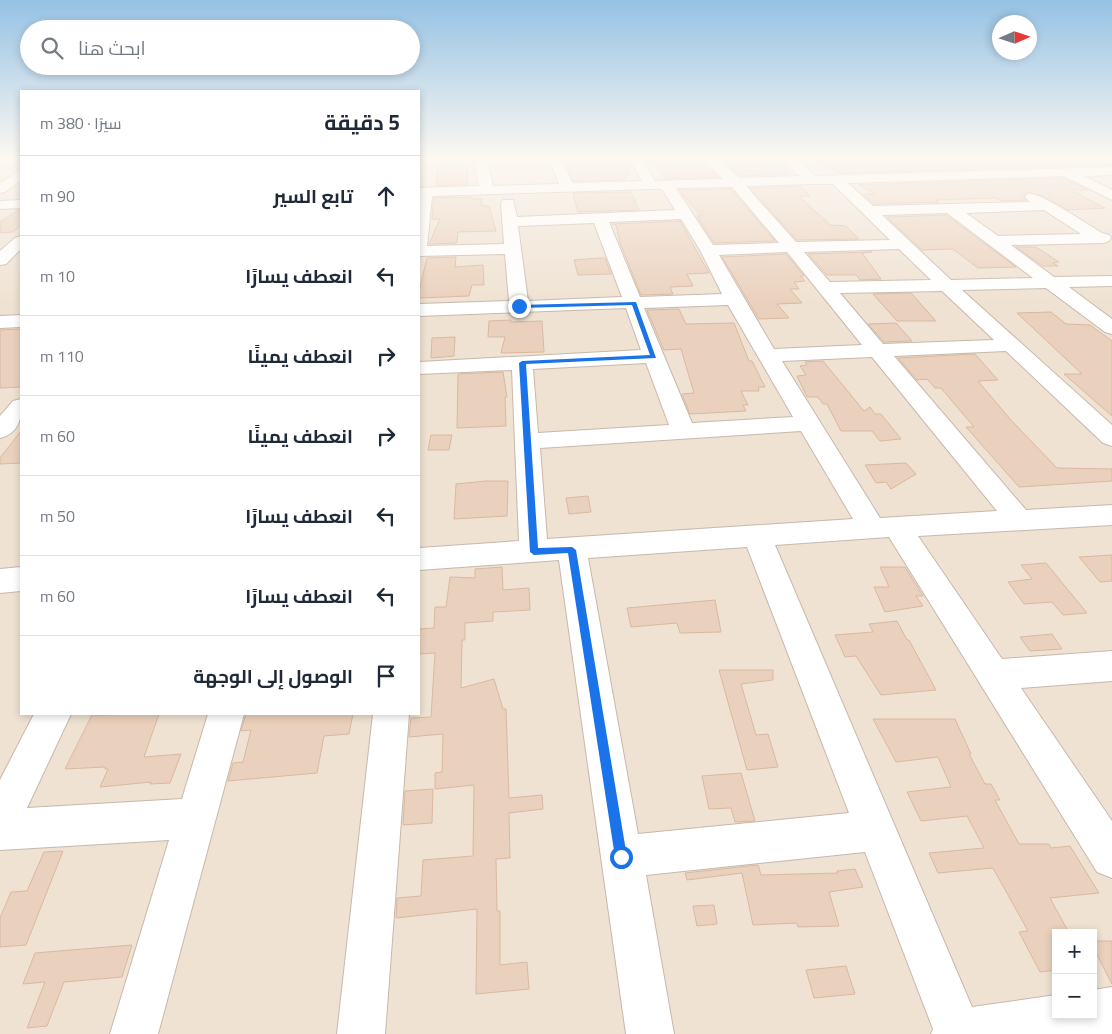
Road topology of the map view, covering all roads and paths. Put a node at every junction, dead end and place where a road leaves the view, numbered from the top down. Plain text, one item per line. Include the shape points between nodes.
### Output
1 (421, 206) edge
2 (508, 206) edge
3 (677, 206) edge
4 (756, 206) edge
5 (863, 206) edge
6 (1040, 206) edge
7 (1048, 206) edge
8 (951, 209) junction
9 (868, 211) junction
10 (684, 214) junction
11 (600, 218) junction
12 (510, 222) junction
13 (420, 228) edge
14 (0, 237) edge
15 (20, 237) edge
16 (1106, 238) edge
17 (994, 241) junction
18 (20, 242) edge
19 (903, 244) junction
20 (792, 248) junction
21 (513, 249) junction
22 (708, 250) junction
23 (420, 252) edge
24 (0, 260) edge
25 (1112, 281) edge
26 (1049, 283) junction
27 (946, 285) junction
28 (825, 288) junction
29 (734, 298) junction
30 (634, 303) junction
31 (519, 306) junction
32 (420, 310) edge
33 (20, 321) edge
34 (0, 322) edge
35 (1112, 328) edge
36 (1011, 345) junction
37 (877, 350) junction
38 (768, 355) junction
39 (654, 356) junction
40 (522, 363) junction
41 (420, 368) edge
42 (20, 407) edge
43 (1112, 409) edge
44 (1082, 410) junction
45 (808, 423) junction
46 (0, 431) edge
47 (683, 431) junction
48 (1112, 438) edge
49 (529, 441) junction
50 (1112, 515) edge
51 (1019, 520) junction
52 (884, 528) junction
53 (757, 536) junction
54 (572, 550) junction
55 (534, 552) junction
56 (420, 559) edge
57 (20, 580) edge
58 (0, 581) edge
59 (1112, 666) edge
60 (993, 675) junction
61 (53, 715) edge
62 (226, 715) edge
63 (391, 715) edge
64 (195, 818) junction
65 (0, 821) edge
66 (0, 830) edge
67 (876, 832) junction
68 (621, 857) junction
69 (1112, 857) edge
70 (1112, 1011) edge
71 (1097, 1013) edge
72 (1057, 1019) edge
73 (134, 1034) edge
74 (361, 1034) edge
75 (650, 1034) edge
76 (955, 1034) edge
77 (958, 1034) edge

1 - 13 street
2 - 12 street
3 - 10 street
4 - 20 street
5 - 9 street
6 - 8 street
7 - 16 street
8 - 9 street
8 - 17 street
9 - 19 street
10 - 11 street
10 - 22 street
11 - 12 street
11 - 30 street
12 - 21 street
14 - 15 street
16 - 17 street
17 - 26 street
18 - 24 street
19 - 20 street
19 - 27 street
20 - 22 street
20 - 28 street
21 - 23 street
21 - 31 street
22 - 29 street
25 - 26 street
26 - 27 street
26 - 35 street
27 - 28 street
27 - 36 street
28 - 37 street
29 - 30 street
29 - 38 street
30 - 31 street
30 - 39 street
31 - 32 street
33 - 34 street
36 - 37 street
36 - 44 street
37 - 38 street
37 - 51 street
38 - 45 street
39 - 40 street
39 - 47 street
40 - 41 street
40 - 49 street
42 - 46 street
43 - 44 street
44 - 48 street
45 - 47 street
45 - 52 street
47 - 49 street
49 - 55 street
50 - 51 street
51 - 52 street
52 - 53 street
52 - 60 street
53 - 54 street
53 - 67 street
54 - 55 street
54 - 68 street
55 - 56 street
57 - 58 street
59 - 60 street
60 - 69 street
61 - 65 street
62 - 64 street
63 - 74 street
64 - 66 street
64 - 73 street
67 - 68 street
67 - 77 street
68 - 75 street
70 - 71 street
72 - 77 street
76 - 77 street

